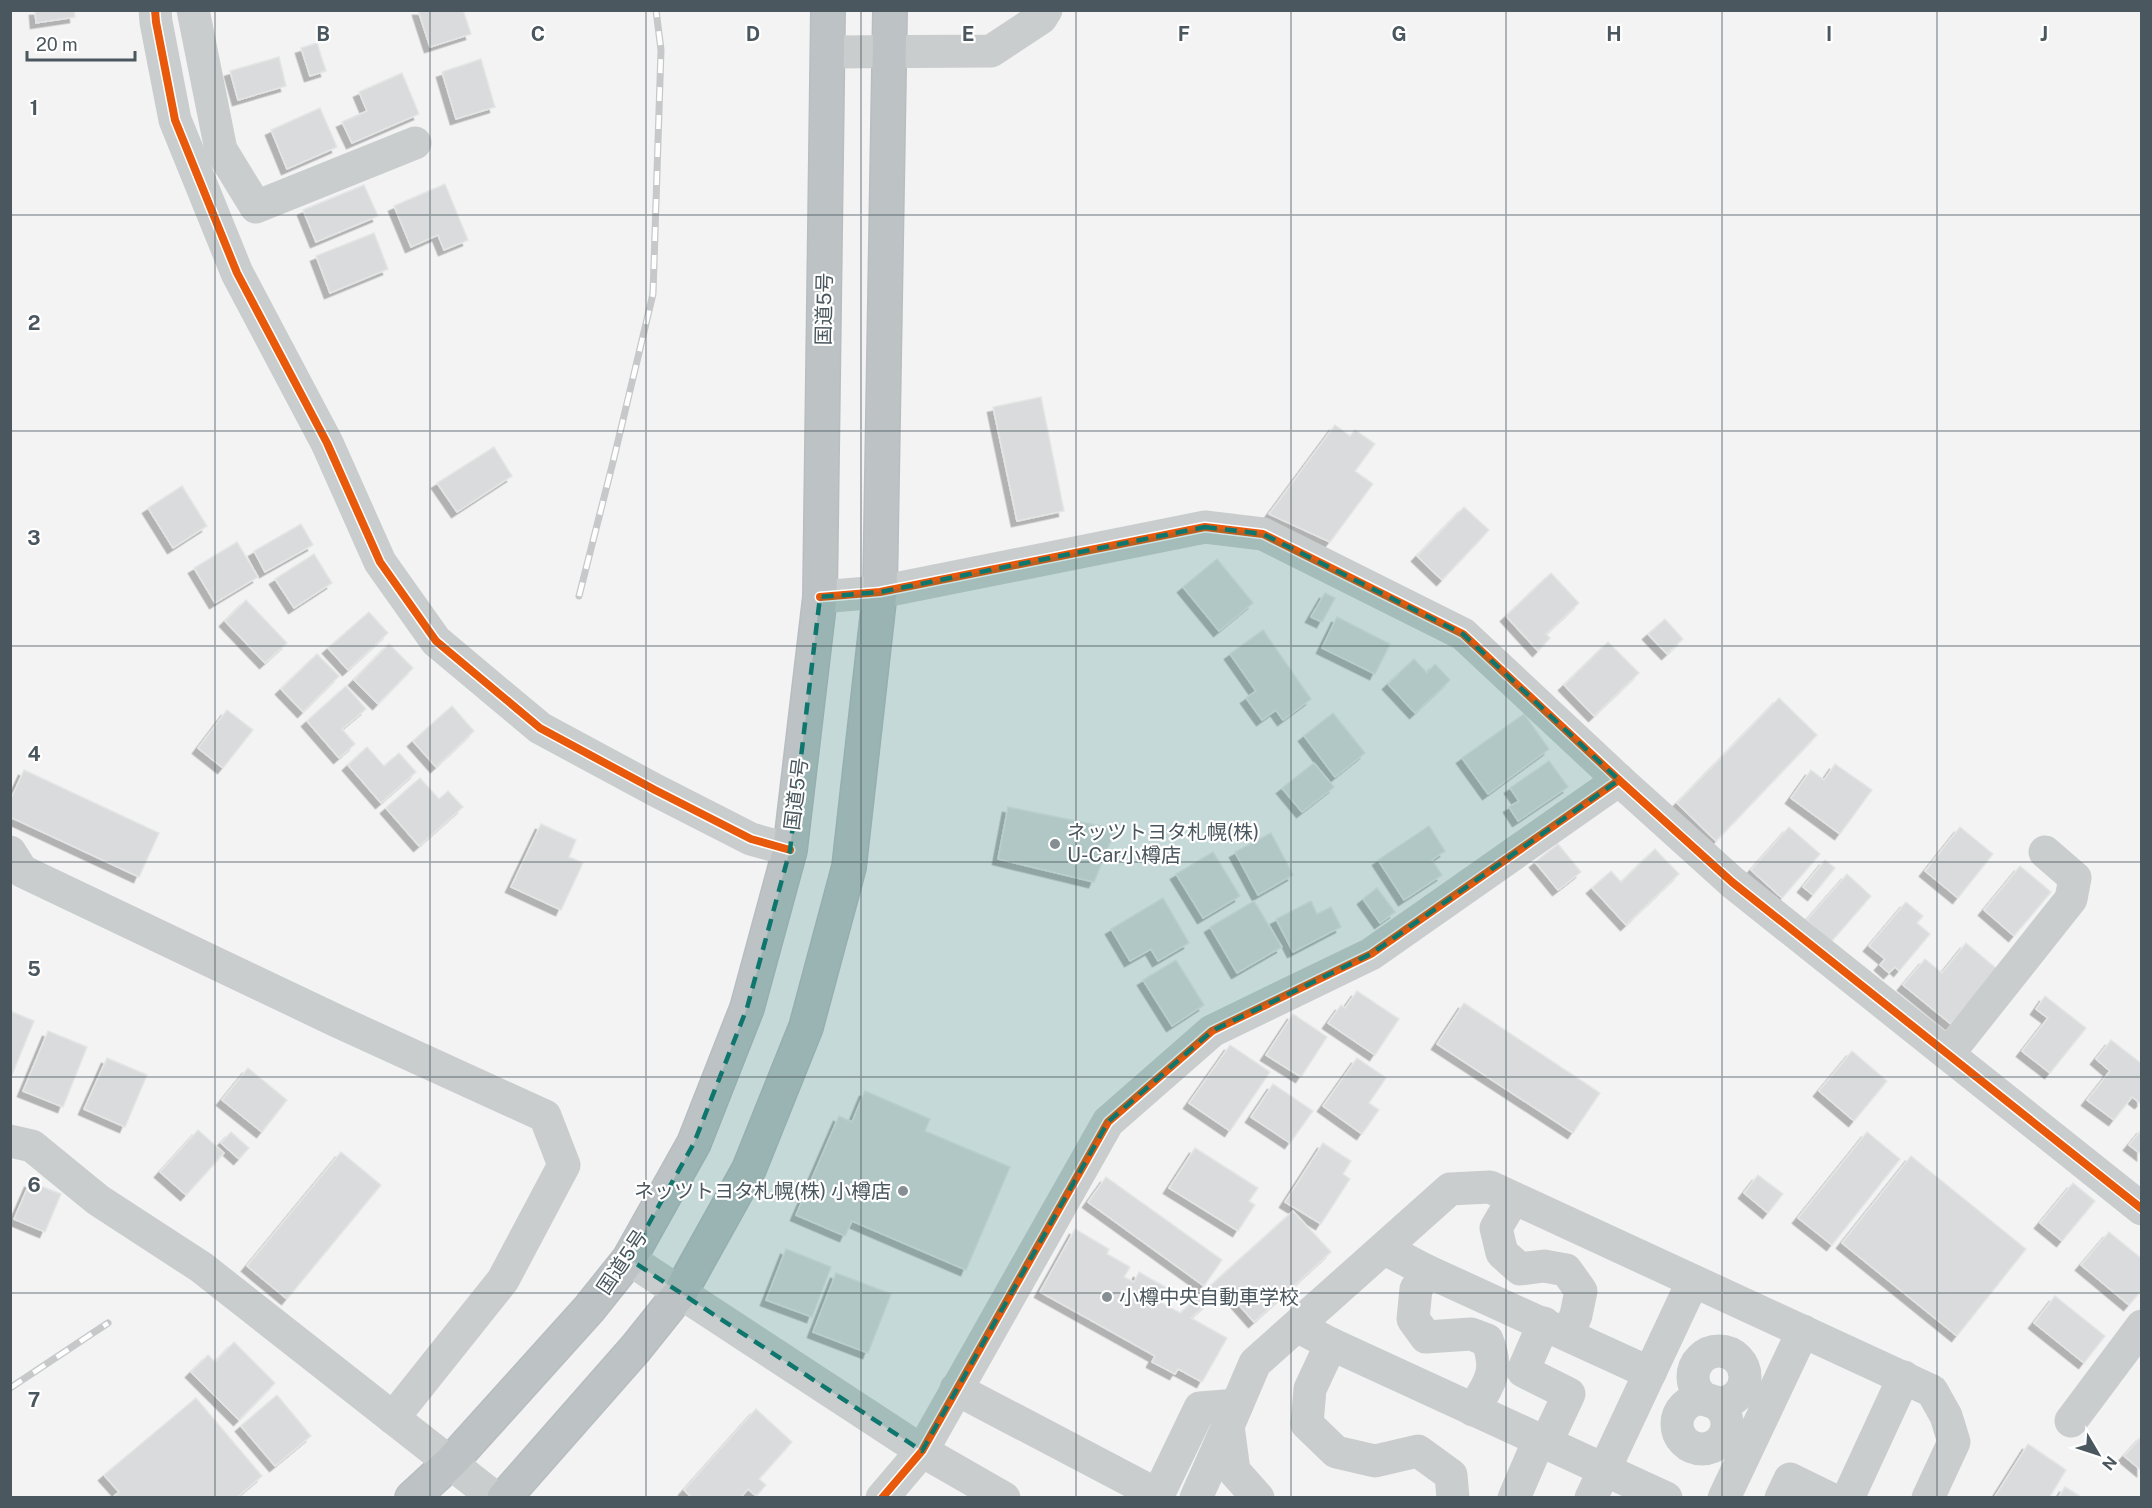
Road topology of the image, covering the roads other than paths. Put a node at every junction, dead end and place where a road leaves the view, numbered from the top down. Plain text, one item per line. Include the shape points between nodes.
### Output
1 (155, 10) edge
2 (193, 10) edge
3 (828, 10) edge
4 (890, 10) edge
5 (1042, 13) edge
6 (828, 51) junction
7 (889, 52) junction
8 (415, 143) dead end
9 (880, 592) junction
10 (820, 597) junction
11 (1619, 780) junction
12 (790, 850) junction
13 (10, 852) edge
14 (2045, 852) dead end
15 (1948, 1054) junction
16 (10, 1141) edge
17 (1514, 1199) junction
18 (2142, 1209) edge
19 (1385, 1249) junction
20 (629, 1259) junction
21 (1426, 1271) junction
22 (1693, 1281) junction
23 (680, 1293) junction
24 (1752, 1307) junction
25 (1297, 1326) junction
26 (2142, 1326) edge
27 (1556, 1329) junction
28 (1803, 1331) junction
29 (1331, 1344) junction
30 (1904, 1377) junction
31 (1646, 1383) junction
32 (956, 1389) junction
33 (1473, 1410) junction
34 (1233, 1415) junction
35 (393, 1418) junction
36 (2071, 1421) dead end
37 (1543, 1442) junction
38 (922, 1451) junction
39 (451, 1462) junction
40 (1598, 1484) edge
41 (1159, 1496) edge
42 (412, 1497) edge
43 (495, 1497) edge
44 (504, 1497) edge
45 (882, 1497) edge
46 (1004, 1497) edge
47 (1196, 1497) edge
48 (1258, 1497) edge
49 (1453, 1497) edge
50 (1514, 1497) edge
51 (1666, 1497) edge
52 (1724, 1497) edge
53 (1781, 1497) edge
54 (1828, 1497) edge
55 (1848, 1497) edge
56 (1928, 1497) edge

1 - 12 street via 175,120 237,273 327,443 380,562 436,641 540,728 751,839
2 - 8 street via 221,150 256,207
3 - 6 highway, 国道5号
4 - 7 highway
5 - 7 street via 991,51
6 - 7 street
6 - 10 highway, 国道5号
7 - 9 highway
9 - 10 street
9 - 11 street via 1205,527 1263,534 1463,634
9 - 23 highway via 849,867 806,1027 749,1169
10 - 12 highway, 国道5号
11 - 15 street via 1732,882
11 - 32 street via 1371,954 1212,1031 1108,1122
12 - 20 highway, 国道5号 via 747,1008 694,1143
13 - 35 street via 22,871 337,1022 545,1116 564,1165 502,1280
14 - 15 street via 2075,878 2071,899
15 - 18 street
16 - 35 street via 33,1146 98,1200 201,1267
17 - 19 street via 1490,1187 1450,1190
17 - 22 street
17 - 27 street via 1497,1228 1502,1253 1520,1269 1544,1266 1566,1270 1581,1291 1576,1315
19 - 21 street
19 - 25 street
20 - 23 street
20 - 39 highway, 国道5号
21 - 27 street
21 - 33 street via 1416,1289 1413,1319 1426,1337 1471,1334 1487,1340 1494,1356 1492,1378
22 - 24 street
22 - 31 street
23 - 38 street
23 - 44 highway
24 - 28 street
24 - 31 street via 1732,1354 1708,1354 1696,1366 1697,1390 1702,1396 1696,1405
25 - 29 street
25 - 34 street via 1255,1363
26 - 36 street
27 - 31 street
27 - 37 street via 1523,1371 1569,1395
28 - 30 street
28 - 52 street
29 - 33 street
29 - 49 street via 1310,1389 1307,1424 1335,1452 1375,1461 1418,1451 1452,1475
30 - 55 street
30 - 56 street via 1932,1391 1954,1442
31 - 40 street
32 - 38 street
32 - 41 street
33 - 37 street
34 - 41 street via 1200,1408
34 - 47 street
34 - 48 street via 1234,1471
35 - 39 street
37 - 40 street
37 - 50 street
38 - 45 street
38 - 46 street
39 - 42 highway, 国道5号
39 - 43 street
40 - 51 street
53 - 54 street via 1790,1479

